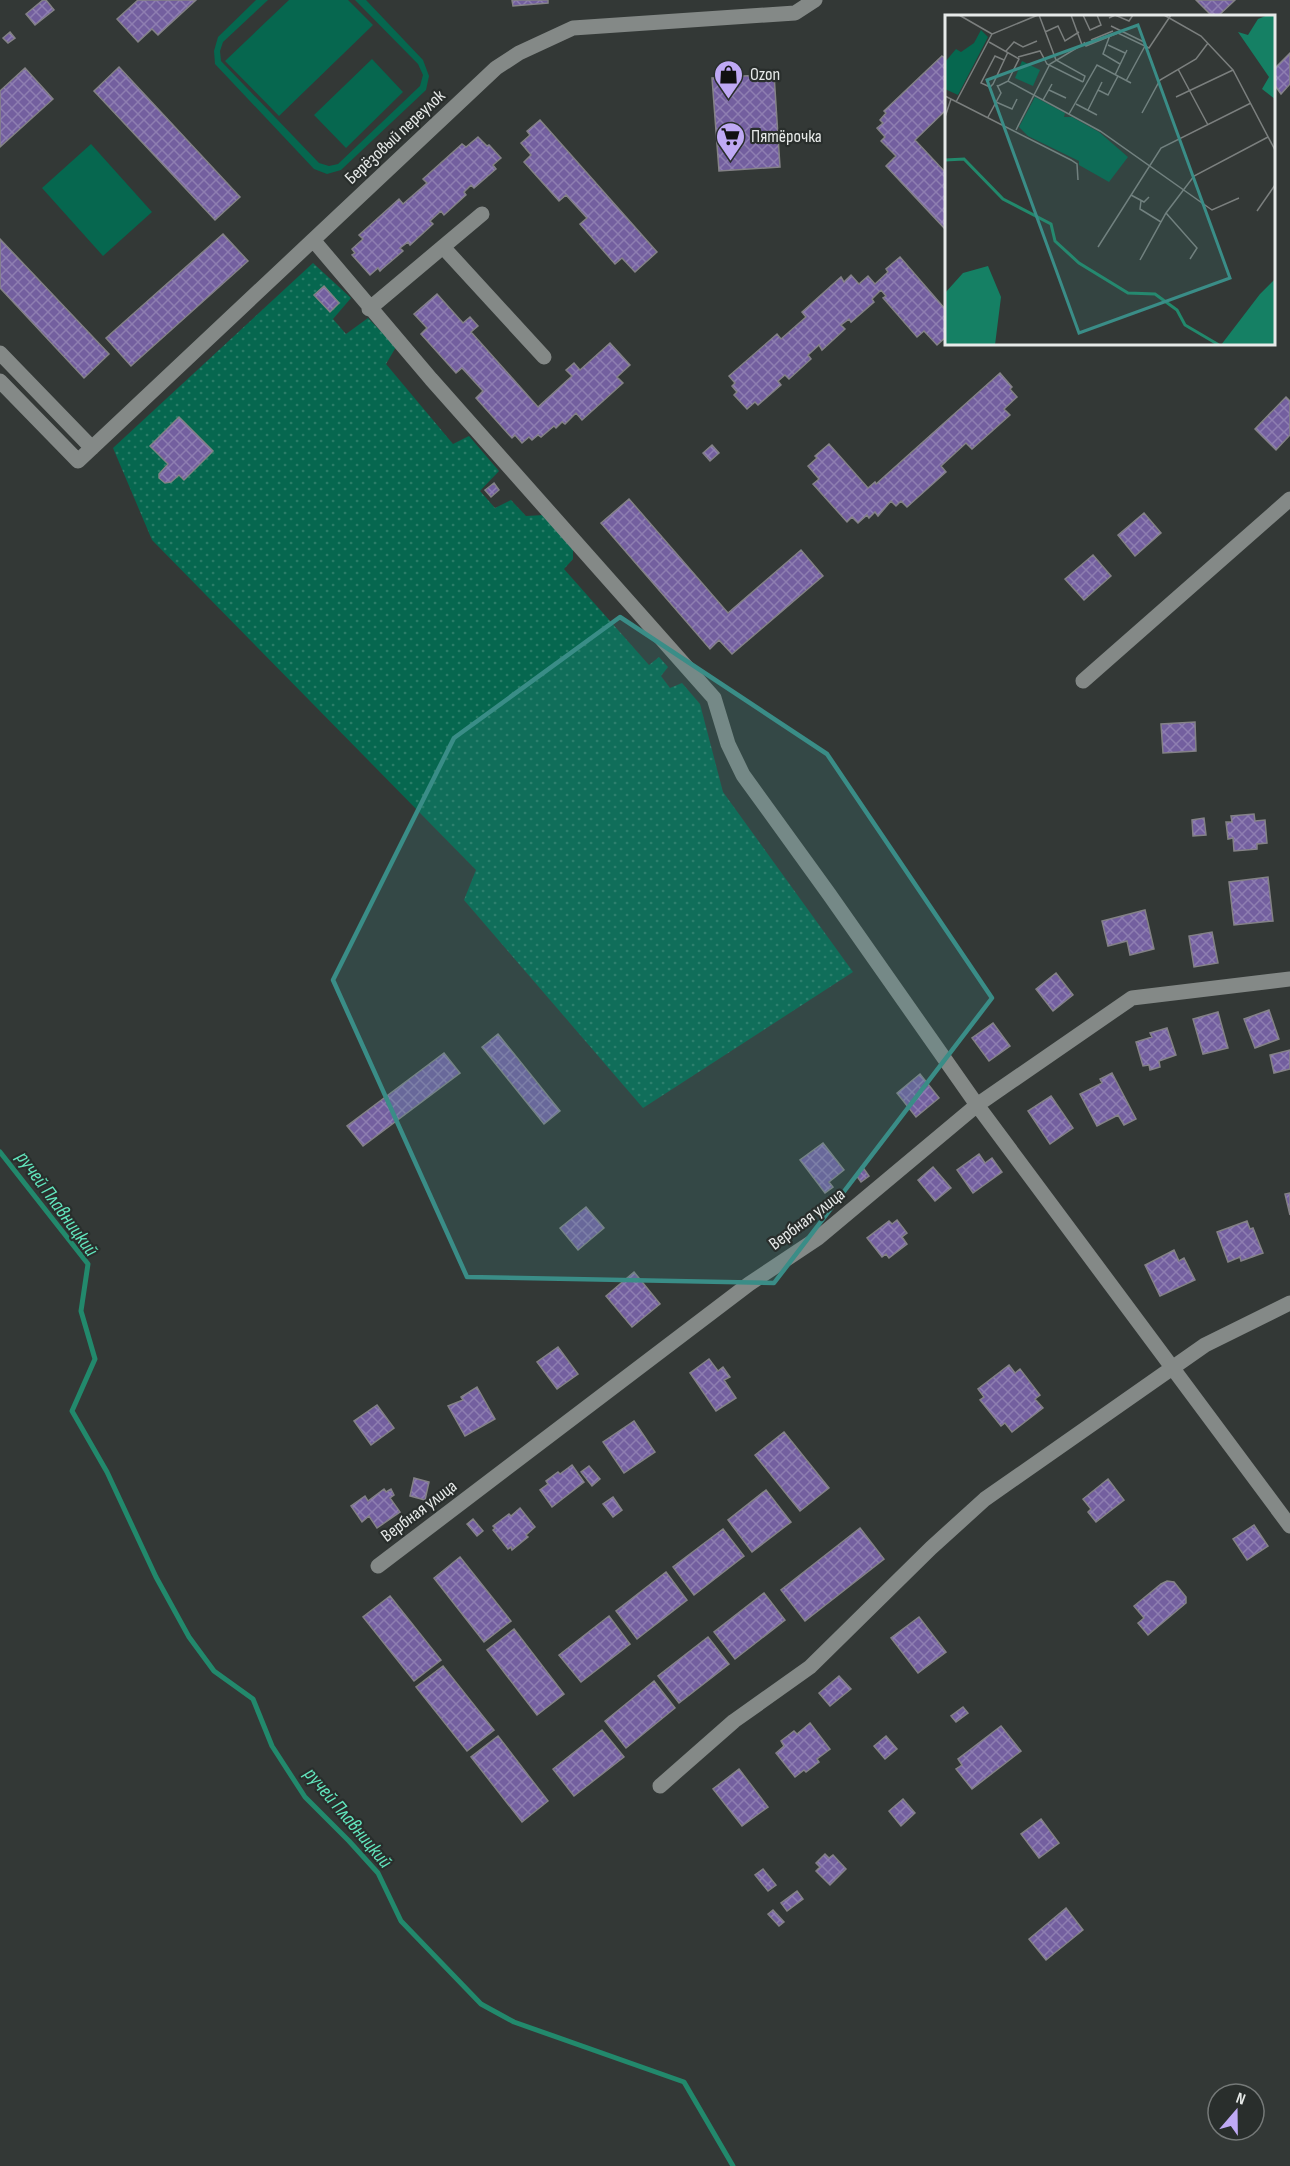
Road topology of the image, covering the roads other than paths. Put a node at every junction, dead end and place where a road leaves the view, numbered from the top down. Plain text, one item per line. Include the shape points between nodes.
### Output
1 (815, 0) edge
2 (482, 214) dead end
3 (314, 241) junction
4 (443, 247) junction
5 (369, 309) junction
6 (0, 353) edge
7 (544, 357) dead end
8 (0, 381) edge
9 (92, 448) junction
10 (1290, 499) edge
11 (1083, 681) dead end
12 (1290, 979) edge
13 (977, 1105) junction
14 (1290, 1303) edge
15 (1172, 1369) junction
16 (1290, 1526) edge
17 (378, 1566) dead end
18 (660, 1786) dead end

1 - 3 street, Берёзовый переулок via 795,13 573,28 519,53 496,68
2 - 4 street
3 - 5 street
3 - 9 street, Берёзовый переулок
4 - 5 street
4 - 7 street
5 - 13 street via 714,698 728,744 743,775
6 - 9 street
8 - 9 street, Берёзовый переулок via 78,461
10 - 11 street
12 - 13 street, Вербная улица via 1132,998
13 - 15 street
13 - 17 street, Вербная улица via 818,1238 749,1284
14 - 15 street via 1205,1345
15 - 16 street
15 - 18 street via 985,1498 810,1667 734,1721

